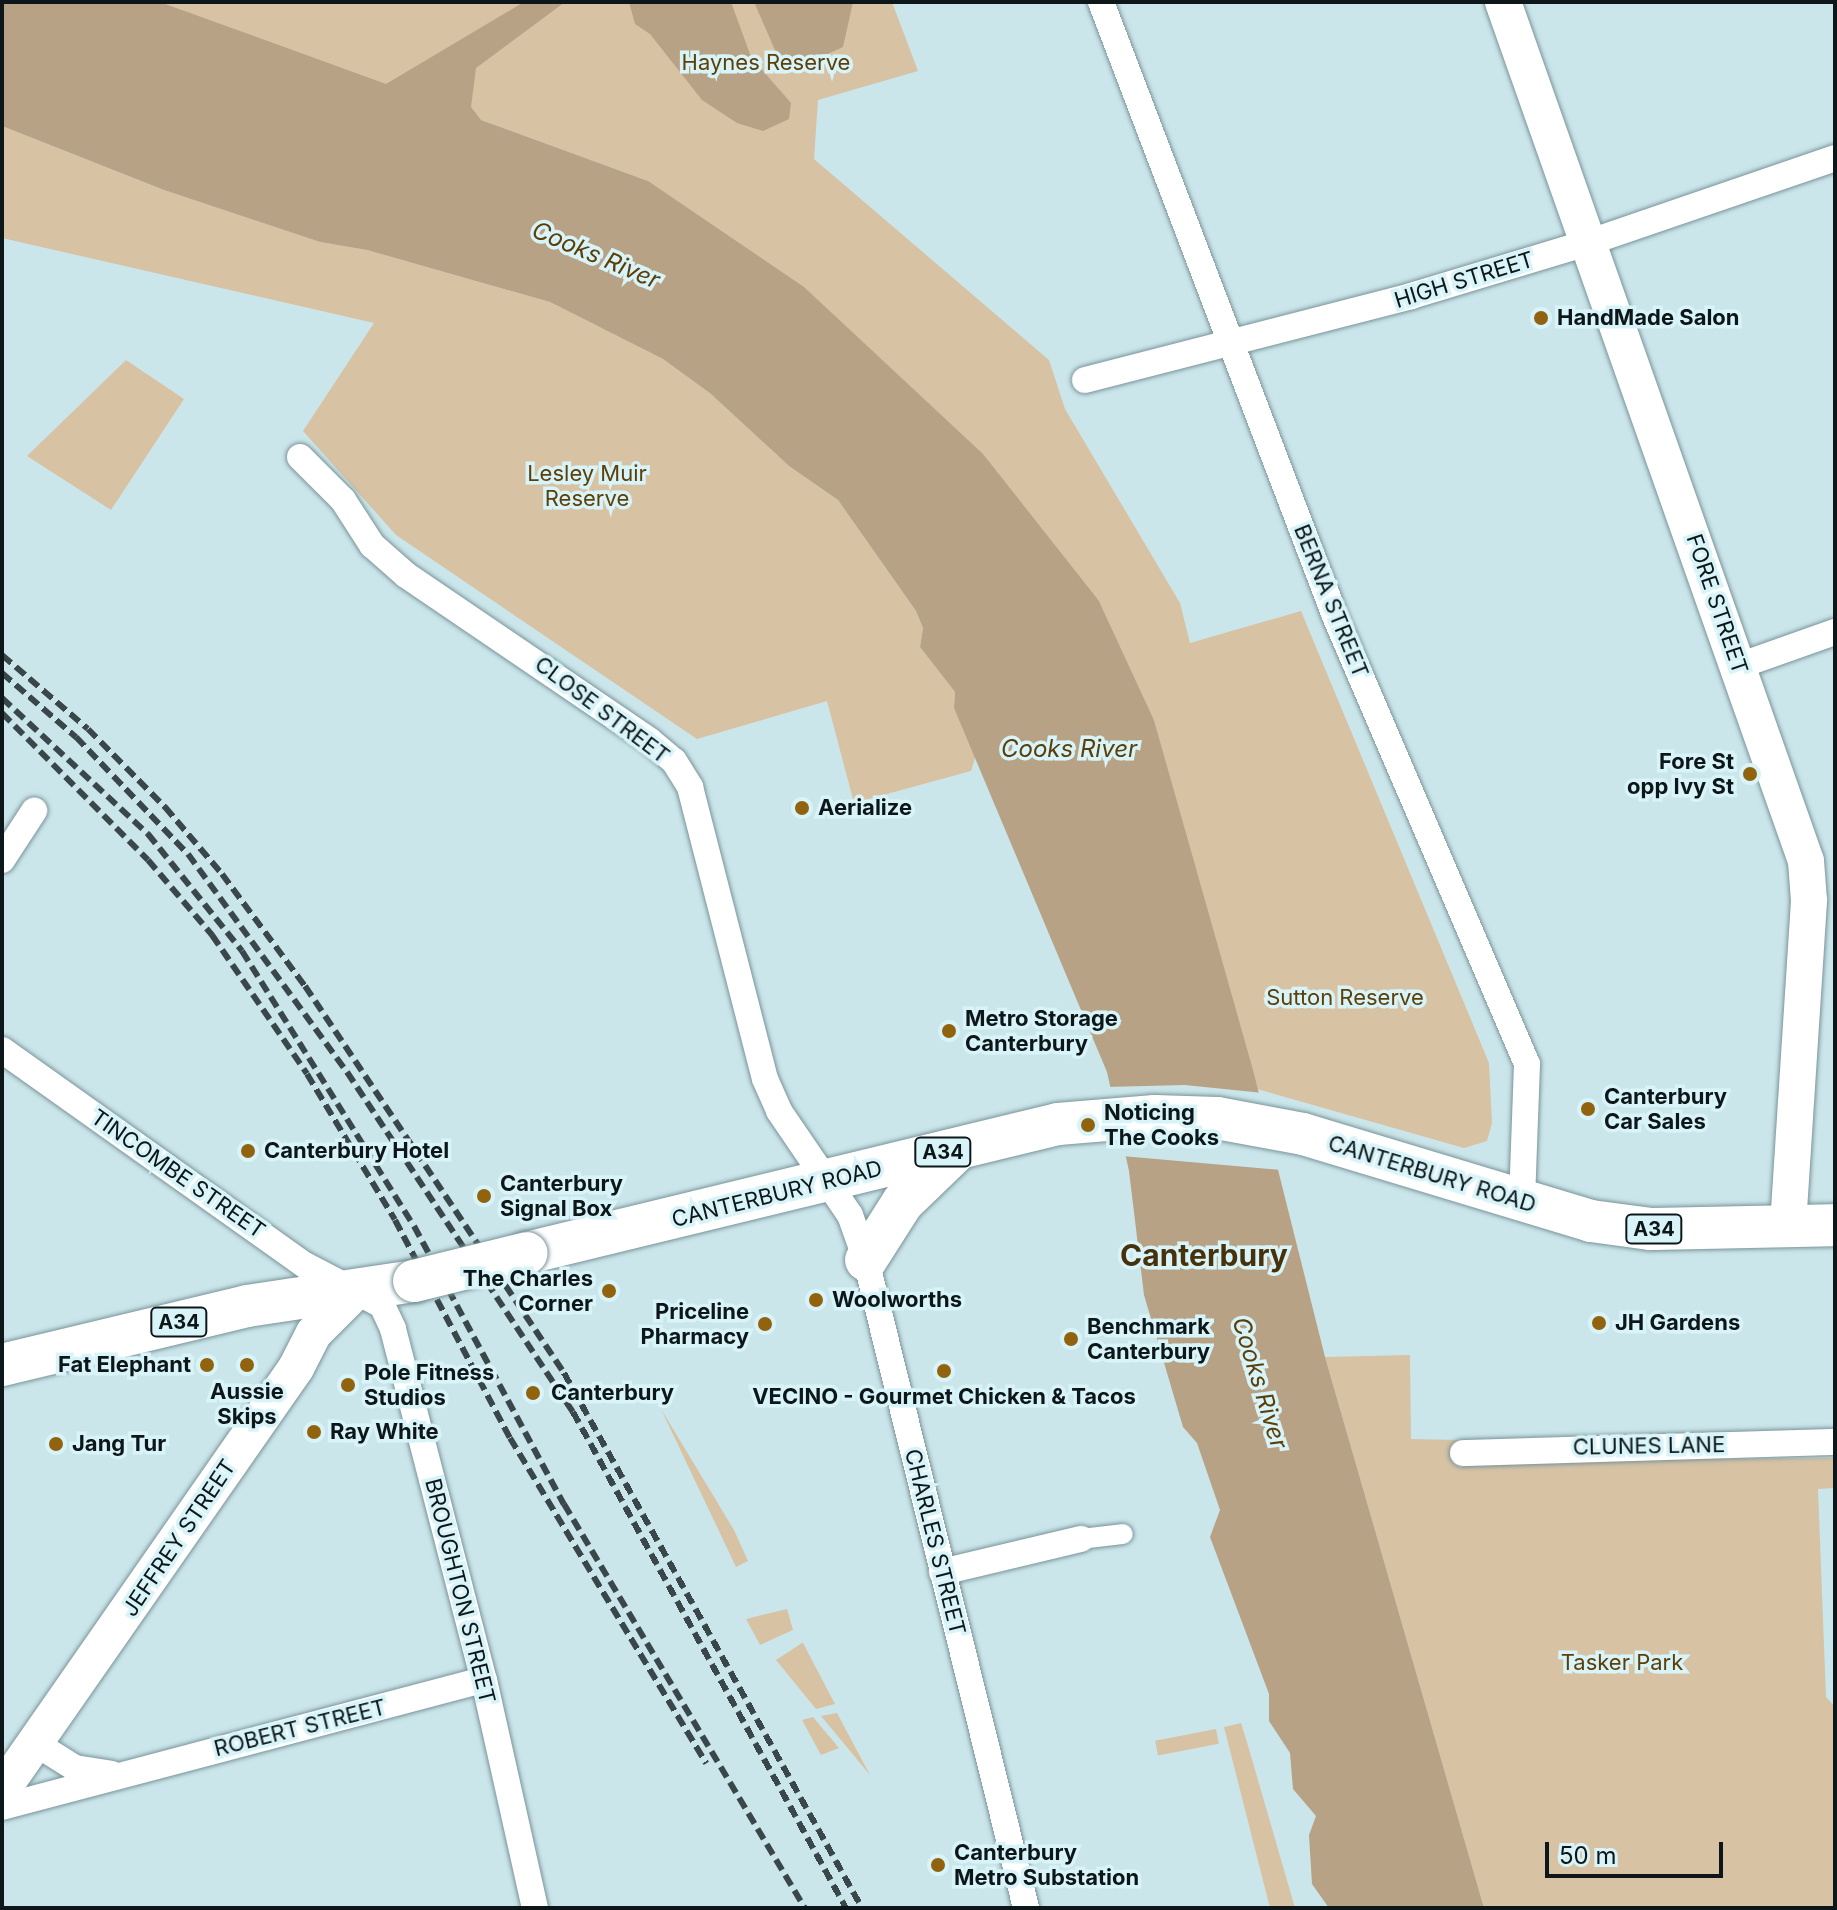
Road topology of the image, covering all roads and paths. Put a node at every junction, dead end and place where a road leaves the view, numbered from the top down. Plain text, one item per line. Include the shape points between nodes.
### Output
1 (1101, 2) edge
2 (1503, 2) edge
3 (1835, 158) edge
4 (1590, 242) junction
5 (1231, 346) junction
6 (1085, 380) dead end
7 (300, 457) dead end
8 (1835, 632) edge
9 (1739, 666) junction
10 (34, 811) dead end
11 (2, 860) edge
12 (2, 1050) edge
13 (959, 1148) junction
14 (828, 1182) junction
15 (1522, 1203) junction
16 (1835, 1225) edge
17 (1788, 1227) junction
18 (866, 1260) junction
19 (358, 1289) junction
20 (2, 1365) edge
21 (1835, 1442) edge
22 (1463, 1453) dead end
23 (1123, 1534) dead end
24 (1081, 1539) joint
25 (942, 1572) junction
26 (484, 1680) junction
27 (35, 1743) junction
28 (116, 1775) junction
29 (2, 1790) edge
30 (2, 1807) edge
31 (535, 1908) edge
32 (1026, 1908) edge

1 - 5 street, BERNA STREET
2 - 4 main road, FORE STREET
3 - 4 street, HIGH STREET
4 - 5 street, HIGH STREET
4 - 9 main road, FORE STREET
5 - 6 street, HIGH STREET
5 - 15 street, BERNA STREET via 1335,616 1527,1064
7 - 14 street, CLOSE STREET via 343,500 372,545 406,575 529,655 674,761 690,787 765,1079 779,1111
8 - 9 street
9 - 17 main road, FORE STREET via 1806,861
10 - 11 street
12 - 19 street, TINCOMBE STREET via 305,1265
13 - 14 highway, CANTERBURY ROAD / A34
13 - 15 highway, CANTERBURY ROAD / A34 via 1058,1124 1184,1116 1266,1126
13 - 18 highway via 903,1202
14 - 18 street, CHARLES STREET via 850,1215
14 - 19 highway, CANTERBURY ROAD / A34, bridge via 414,1281
15 - 17 highway, CANTERBURY ROAD / A34 via 1591,1221 1651,1229
16 - 17 highway, CANTERBURY ROAD / A34
18 - 25 street, CHARLES STREET
19 - 20 highway, CANTERBURY ROAD / A34 via 247,1306
19 - 26 street, BROUGHTON STREET via 382,1305 393,1329
19 - 27 main road, JEFFREY STREET via 314,1333 296,1368
21 - 22 street, CLUNES LANE
23 - 24 street
24 - 25 street
25 - 32 street, CHARLES STREET
26 - 28 street, ROBERT STREET
26 - 31 street, BROUGHTON STREET
27 - 28 street, ROBERT STREET via 75,1768
27 - 29 main road, JEFFREY STREET
28 - 30 street, ROBERT STREET

